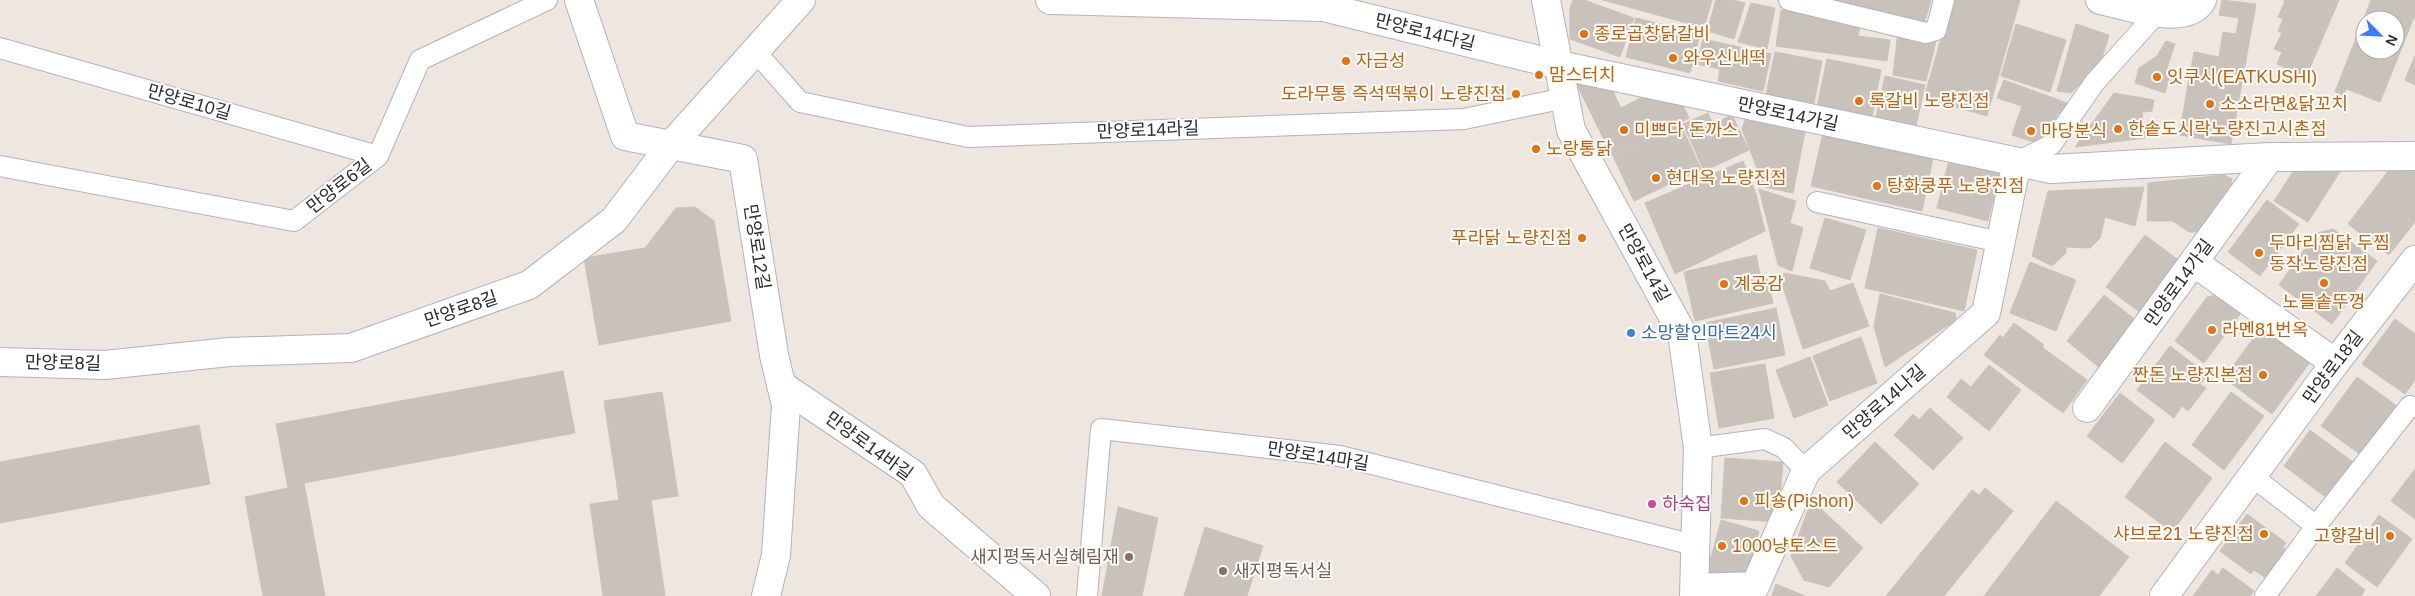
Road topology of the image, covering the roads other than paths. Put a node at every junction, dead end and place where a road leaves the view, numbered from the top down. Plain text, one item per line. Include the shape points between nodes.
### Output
1 (547, 0) edge
2 (579, 0) edge
3 (800, 0) edge
4 (1050, 0) edge
5 (1546, 0) edge
6 (1789, 0) edge
7 (1944, 0) edge
8 (2100, 0) edge
9 (2202, 0) edge
10 (2158, 12) junction
11 (0, 48) edge
12 (755, 51) junction
13 (1559, 65) junction
14 (1565, 98) junction
15 (671, 145) junction
16 (378, 156) junction
17 (2415, 156) edge
18 (2270, 157) junction
19 (2018, 162) junction
20 (0, 166) edge
21 (1817, 202) dead end
22 (2000, 242) junction
23 (2415, 260) edge
24 (2195, 263) junction
25 (0, 362) edge
26 (2335, 363) junction
27 (781, 385) junction
28 (2410, 406) dead end
29 (2087, 408) dead end
30 (1698, 448) junction
31 (1806, 471) junction
32 (2252, 476) junction
33 (2316, 526) junction
34 (1694, 545) junction
35 (1695, 592) edge
36 (766, 596) edge
37 (1036, 596) edge
38 (1087, 596) edge
39 (2164, 596) edge
40 (2264, 596) edge

1 - 16 lane, 만양로6길 via 420,60
2 - 15 street, 만양로12길 via 625,136
3 - 12 street, 만양로8길
4 - 13 street, 만양로14다길 via 1323,7
5 - 13 street, 만양로14길
6 - 7 lane via 1926,33 1936,30
8 - 10 street
9 - 10 street via 2185,13
10 - 19 lane via 2096,82 2051,145
11 - 16 lane, 만양로10길
12 - 14 lane, 만양로14라길 via 800,102 968,137 1464,119
12 - 15 street, 만양로8길
13 - 14 street, 만양로14길
13 - 19 street, 만양로14가길
14 - 30 street, 만양로14길 via 1571,130 1682,333
15 - 25 street, 만양로8길 via 614,220 529,285 351,348 229,352 104,365
15 - 27 street, 만양로12길 via 743,159
16 - 20 lane, 만양로6길 via 294,221
17 - 18 street, 만양로14가길
18 - 19 street, 만양로14가길 via 2051,169
18 - 24 street, 만양로14가길
19 - 22 street, 만양로14나길
21 - 22 lane
22 - 31 street, 만양로14나길 via 1986,313
23 - 26 street, 만양로18길
24 - 26 street
24 - 29 street, 만양로14가길
26 - 32 street, 만양로18길
27 - 36 street, 만양로12길 via 786,405 776,555
27 - 37 street, 만양로14바길 via 913,474 931,506
28 - 33 lane
30 - 31 lane via 1765,439 1784,448
30 - 34 street, 만양로14길
31 - 35 street, 만양로14나길 via 1755,586
32 - 33 lane
32 - 39 street, 만양로18길
33 - 40 lane
34 - 35 street, 만양로14길
34 - 38 lane, 만양로14마길 via 1340,456 1101,429

